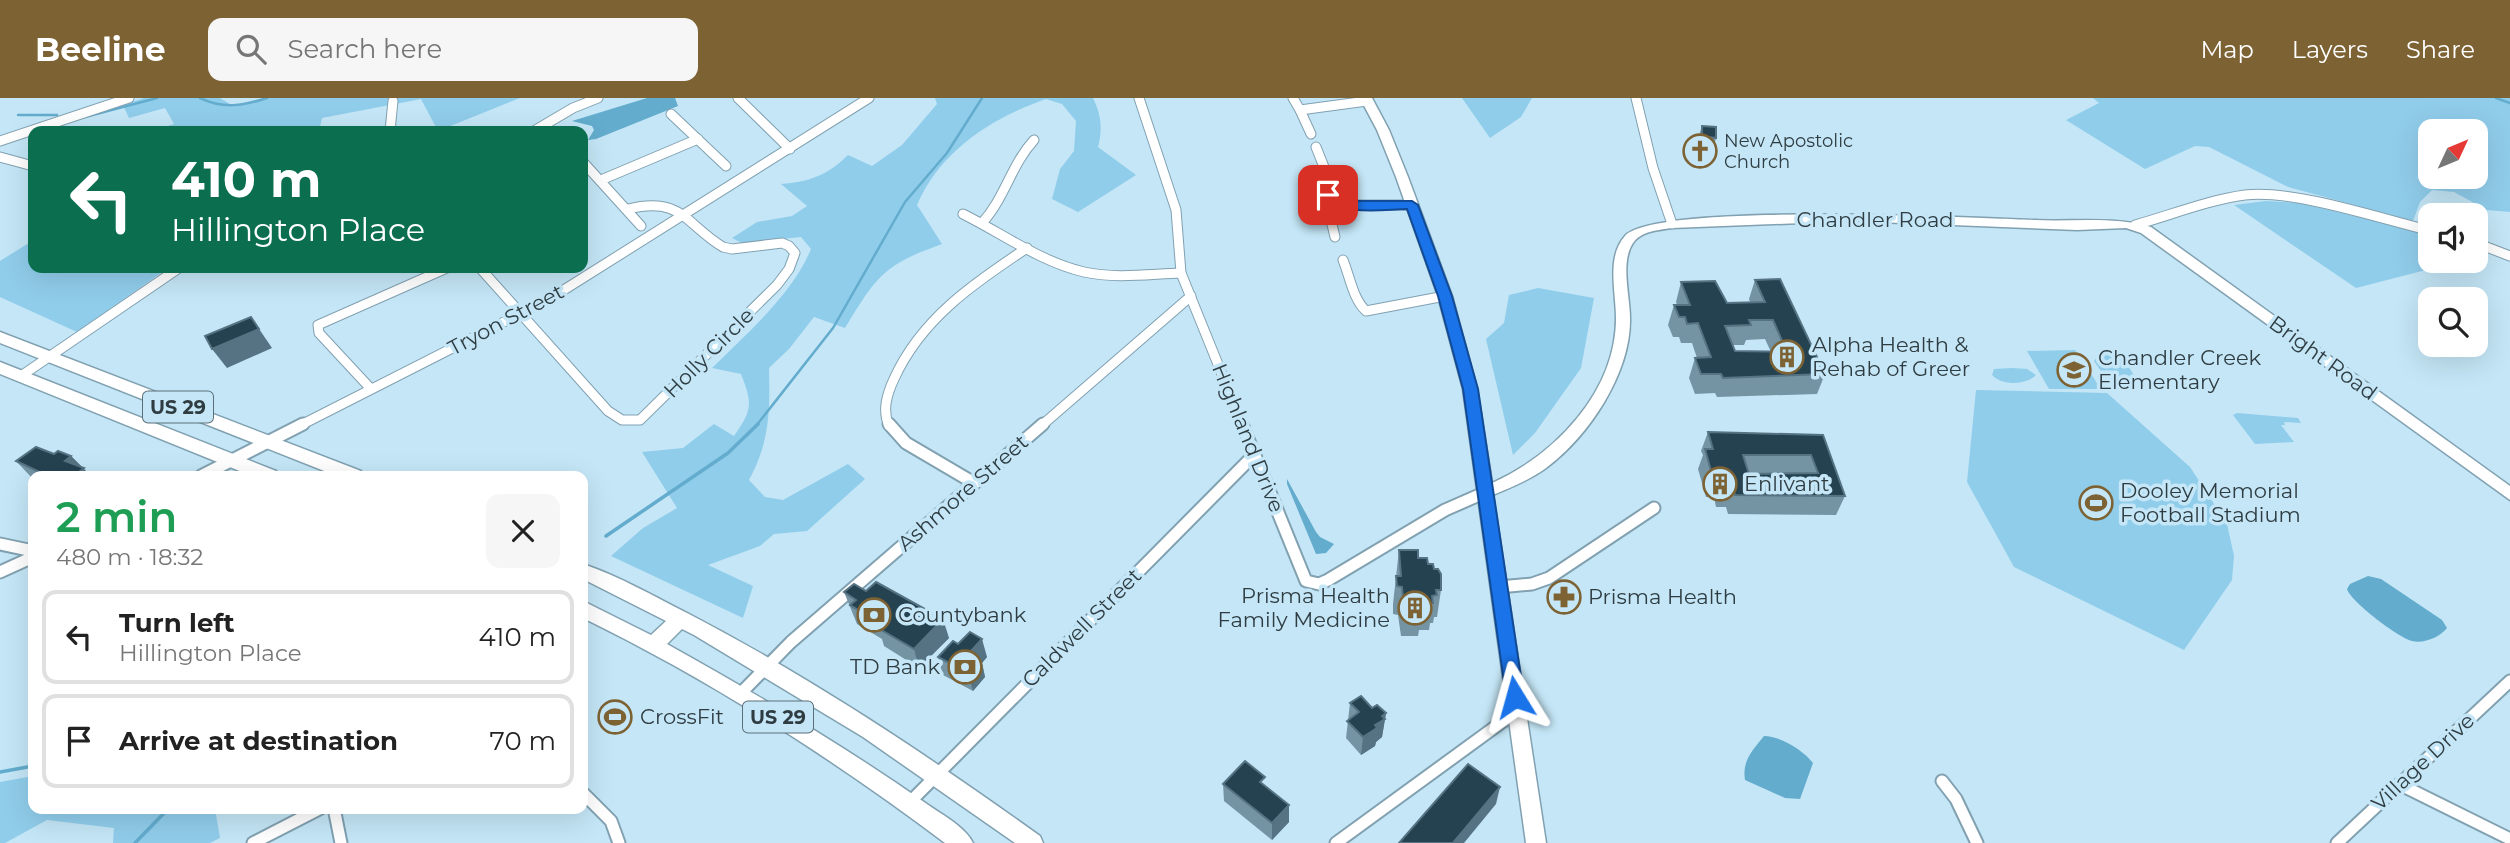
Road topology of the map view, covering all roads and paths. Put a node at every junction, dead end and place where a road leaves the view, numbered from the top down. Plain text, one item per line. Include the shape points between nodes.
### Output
1 (129, 98) edge
2 (598, 98) edge
3 (738, 98) edge
4 (869, 98) edge
5 (1139, 98) edge
6 (1293, 98) edge
7 (1636, 98) edge
8 (1366, 99) edge
9 (393, 101) dead end
10 (1300, 110) junction
11 (671, 114) dead end
12 (45, 126) edge
13 (390, 126) edge
14 (542, 126) edge
15 (28, 132) edge
16 (1311, 134) dead end
17 (698, 139) junction
18 (1034, 140) dead end
19 (0, 141) edge
20 (1315, 147) dead end
21 (790, 149) junction
22 (0, 157) edge
23 (28, 165) edge
24 (726, 166) dead end
25 (588, 167) edge
26 (601, 180) junction
27 (1328, 195) junction
28 (1340, 205) junction
29 (1412, 205) junction
30 (628, 209) junction
31 (1329, 212) junction
32 (963, 214) dead end
33 (685, 215) junction
34 (982, 223) junction
35 (1672, 224) junction
36 (2135, 225) junction
37 (641, 226) dead end
38 (2418, 228) edge
39 (1335, 237) dead end
40 (1027, 248) junction
41 (2488, 248) edge
42 (2510, 256) edge
43 (1343, 260) dead end
44 (1181, 272) junction
45 (172, 273) edge
46 (436, 273) edge
47 (484, 273) edge
48 (1191, 296) junction
49 (1445, 296) junction
50 (521, 314) junction
51 (0, 337) edge
52 (50, 356) junction
53 (0, 368) edge
54 (21, 376) junction
55 (371, 389) junction
56 (267, 442) junction
57 (1255, 454) junction
58 (231, 460) junction
59 (210, 471) edge
60 (258, 471) edge
61 (342, 471) edge
62 (974, 483) junction
63 (1486, 492) junction
64 (2510, 494) edge
65 (1654, 508) dead end
66 (0, 544) edge
67 (28, 550) edge
68 (28, 559) edge
69 (0, 572) edge
70 (588, 573) edge
71 (1499, 587) junction
72 (588, 612) edge
73 (680, 619) junction
74 (653, 645) junction
75 (766, 667) junction
76 (2510, 681) edge
77 (739, 695) junction
78 (1517, 711) junction
79 (938, 774) junction
80 (1942, 781) dead end
81 (2399, 784) junction
82 (588, 798) edge
83 (909, 803) junction
84 (309, 814) edge
85 (335, 814) edge
86 (2510, 839) edge
87 (253, 843) edge
88 (341, 843) edge
89 (619, 843) edge
90 (962, 843) edge
91 (1032, 843) edge
92 (1336, 843) edge
93 (1536, 843) edge
94 (1977, 843) edge
95 (2337, 843) edge

1 - 12 street
2 - 14 street
3 - 21 street
4 - 21 street, Tryon Street
5 - 44 street, Highland Drive via 1176,210
6 - 10 street
7 - 35 street
8 - 10 street
8 - 29 street
9 - 13 street
10 - 16 street
11 - 17 street
15 - 19 street
17 - 24 street
17 - 26 street
18 - 34 street via 1018,159 1001,202
20 - 27 street via 1326,172
21 - 33 street, Tryon Street
22 - 23 street
25 - 26 street
26 - 30 street
27 - 28 street
27 - 31 street via 1314,204
28 - 29 street
28 - 31 street
29 - 49 street
30 - 33 street via 654,204
30 - 37 street
31 - 39 street
32 - 34 street
33 - 50 street, Tryon Street
33 - 50 street, Holly Circle via 724,247 782,243 793,248 795,257 778,285 640,420 622,420 608,411
34 - 40 street
35 - 36 street, Chandler Road via 1867,217
35 - 63 street, Chandler Road via 1639,232 1624,246 1620,348 1608,379 1580,424 1542,463
36 - 38 street, Chandler Road via 2244,195 2267,194
36 - 64 street, Bright Road
40 - 44 street via 1092,274
40 - 62 street via 961,293 929,323 896,372 886,405 888,423 899,436
41 - 42 street
43 - 49 street via 1357,303 1366,311
44 - 48 street, Highland Drive
45 - 52 street
46 - 55 street via 318,325 319,333
47 - 50 street
48 - 57 street, Highland Drive
48 - 62 street, Ashmore Street
49 - 63 street via 1470,389
50 - 55 street, Tryon Street
51 - 52 main road, US 29
52 - 54 street
52 - 56 main road, US 29
53 - 54 main road, US 29
54 - 58 main road, US 29
55 - 56 street, Tryon Street
56 - 58 street, Tryon Street
56 - 61 main road, US 29
57 - 63 street, Highland Drive via 1309,583 1328,580 1444,510
57 - 79 street, Caldwell Street
58 - 59 street, Tryon Street
58 - 60 main road, US 29
62 - 75 street, Ashmore Street
63 - 71 street
65 - 71 street via 1549,578
66 - 67 street
68 - 69 street
70 - 73 main road, US 29
71 - 78 street
72 - 74 main road, US 29
73 - 74 main road
73 - 75 main road, US 29
74 - 77 main road, US 29
75 - 77 street, Ashmore Street
75 - 79 main road, US 29
76 - 81 street, Village Drive
77 - 83 main road, US 29
78 - 92 street
78 - 93 street
79 - 83 street, Caldwell Street
79 - 91 main road, US 29
80 - 94 street
81 - 86 street
81 - 95 street, Village Drive
82 - 89 street via 611,819
83 - 90 main road, US 29
84 - 87 street
85 - 88 street

